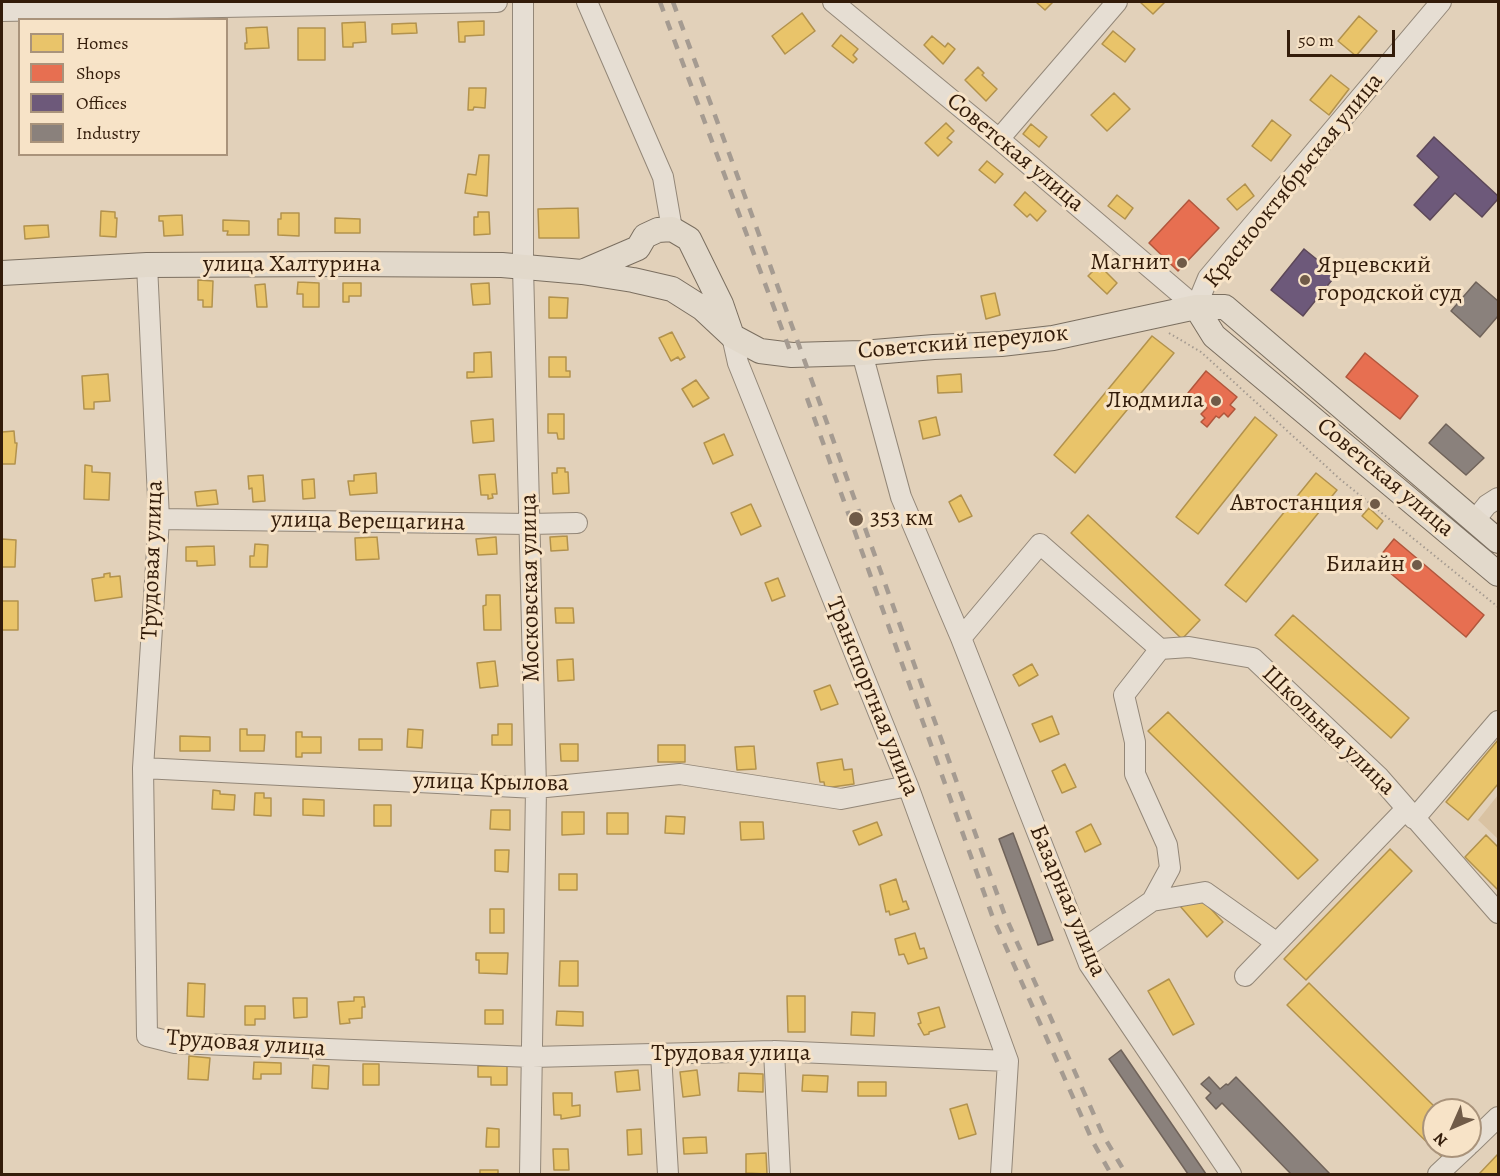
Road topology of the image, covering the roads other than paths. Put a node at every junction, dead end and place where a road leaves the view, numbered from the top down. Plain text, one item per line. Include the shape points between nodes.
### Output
1 (497, 2) edge
2 (522, 2) edge
3 (587, 2) edge
4 (833, 2) edge
5 (1117, 2) edge
6 (1441, 2) edge
7 (2, 11) edge
8 (999, 139) junction
9 (672, 229) junction
10 (638, 248) junction
11 (696, 257) junction
12 (147, 265) junction
13 (523, 267) junction
14 (582, 272) junction
15 (2, 273) edge
16 (660, 286) junction
17 (1196, 307) junction
18 (732, 336) junction
19 (862, 353) junction
20 (1498, 498) edge
21 (159, 519) junction
22 (1475, 520) junction
23 (577, 523) dead end
24 (529, 524) junction
25 (1498, 541) edge
26 (1498, 574) edge
27 (961, 638) junction
28 (1160, 649) junction
29 (1498, 721) edge
30 (142, 768) junction
31 (908, 786) junction
32 (536, 788) junction
33 (1410, 814) junction
34 (1152, 901) junction
35 (1498, 913) edge
36 (1277, 943) junction
37 (1083, 949) junction
38 (1245, 976) dead end
39 (774, 1051) junction
40 (661, 1054) junction
41 (532, 1057) junction
42 (1008, 1061) junction
43 (1498, 1117) edge
44 (1482, 1132) edge
45 (1455, 1158) edge
46 (531, 1174) edge
47 (668, 1174) edge
48 (780, 1174) edge
49 (1000, 1174) edge
50 (1231, 1174) edge
51 (1438, 1174) edge

1 - 7 street
2 - 13 street, Московская улица
3 - 9 street via 663,177
4 - 8 street, Советская улица
5 - 8 street
6 - 17 street, Краснооктябрьская улица via 1208,278
8 - 17 street, Советская улица
9 - 10 main road via 645,236
9 - 11 main road via 689,239
10 - 14 main road
10 - 16 main road via 637,268
11 - 16 main road via 690,278
11 - 18 main road via 721,304
12 - 13 main road, улица Халтурина
12 - 15 main road, улица Халтурина
12 - 21 street, Трудовая улица
13 - 14 main road, улица Халтурина
13 - 24 street, Московская улица
14 - 16 main road, улица Халтурина
16 - 18 main road, Советский переулок via 702,308
17 - 19 main road, Советский переулок via 1053,338
17 - 22 main road, Советская улица via 1225,307
17 - 26 main road, Советская улица via 1214,336
18 - 19 main road, Советский переулок via 760,351 792,355
18 - 31 street, Транспортная улица via 738,363
19 - 27 street, Базарная улица via 901,496
20 - 22 street
21 - 24 street, улица Верещагина
21 - 30 street, Трудовая улица
22 - 25 main road, Советская улица
23 - 24 street, улица Верещагина
24 - 32 street, Московская улица
27 - 28 street via 1040,544
27 - 37 street, Базарная улица
28 - 33 street, Школьная улица via 1189,647 1253,658 1379,777
28 - 34 street via 1124,695 1135,742 1135,774 1167,845 1170,868
29 - 33 street
30 - 32 street, улица Крылова
30 - 41 street, Трудовая улица via 147,1036 175,1043
31 - 32 street, улица Крылова via 842,799 680,774
31 - 42 street, Транспортная улица
32 - 41 street, Московская улица
33 - 35 street, Школьная улица
33 - 36 street
34 - 36 street via 1205,892
34 - 37 street
36 - 38 street
37 - 50 street, Базарная улица via 1089,964
39 - 40 street, Трудовая улица
39 - 42 street, Трудовая улица
39 - 48 street
40 - 41 street, Трудовая улица
40 - 47 street
41 - 46 street, Московская улица
42 - 49 street
43 - 44 street
45 - 51 street

